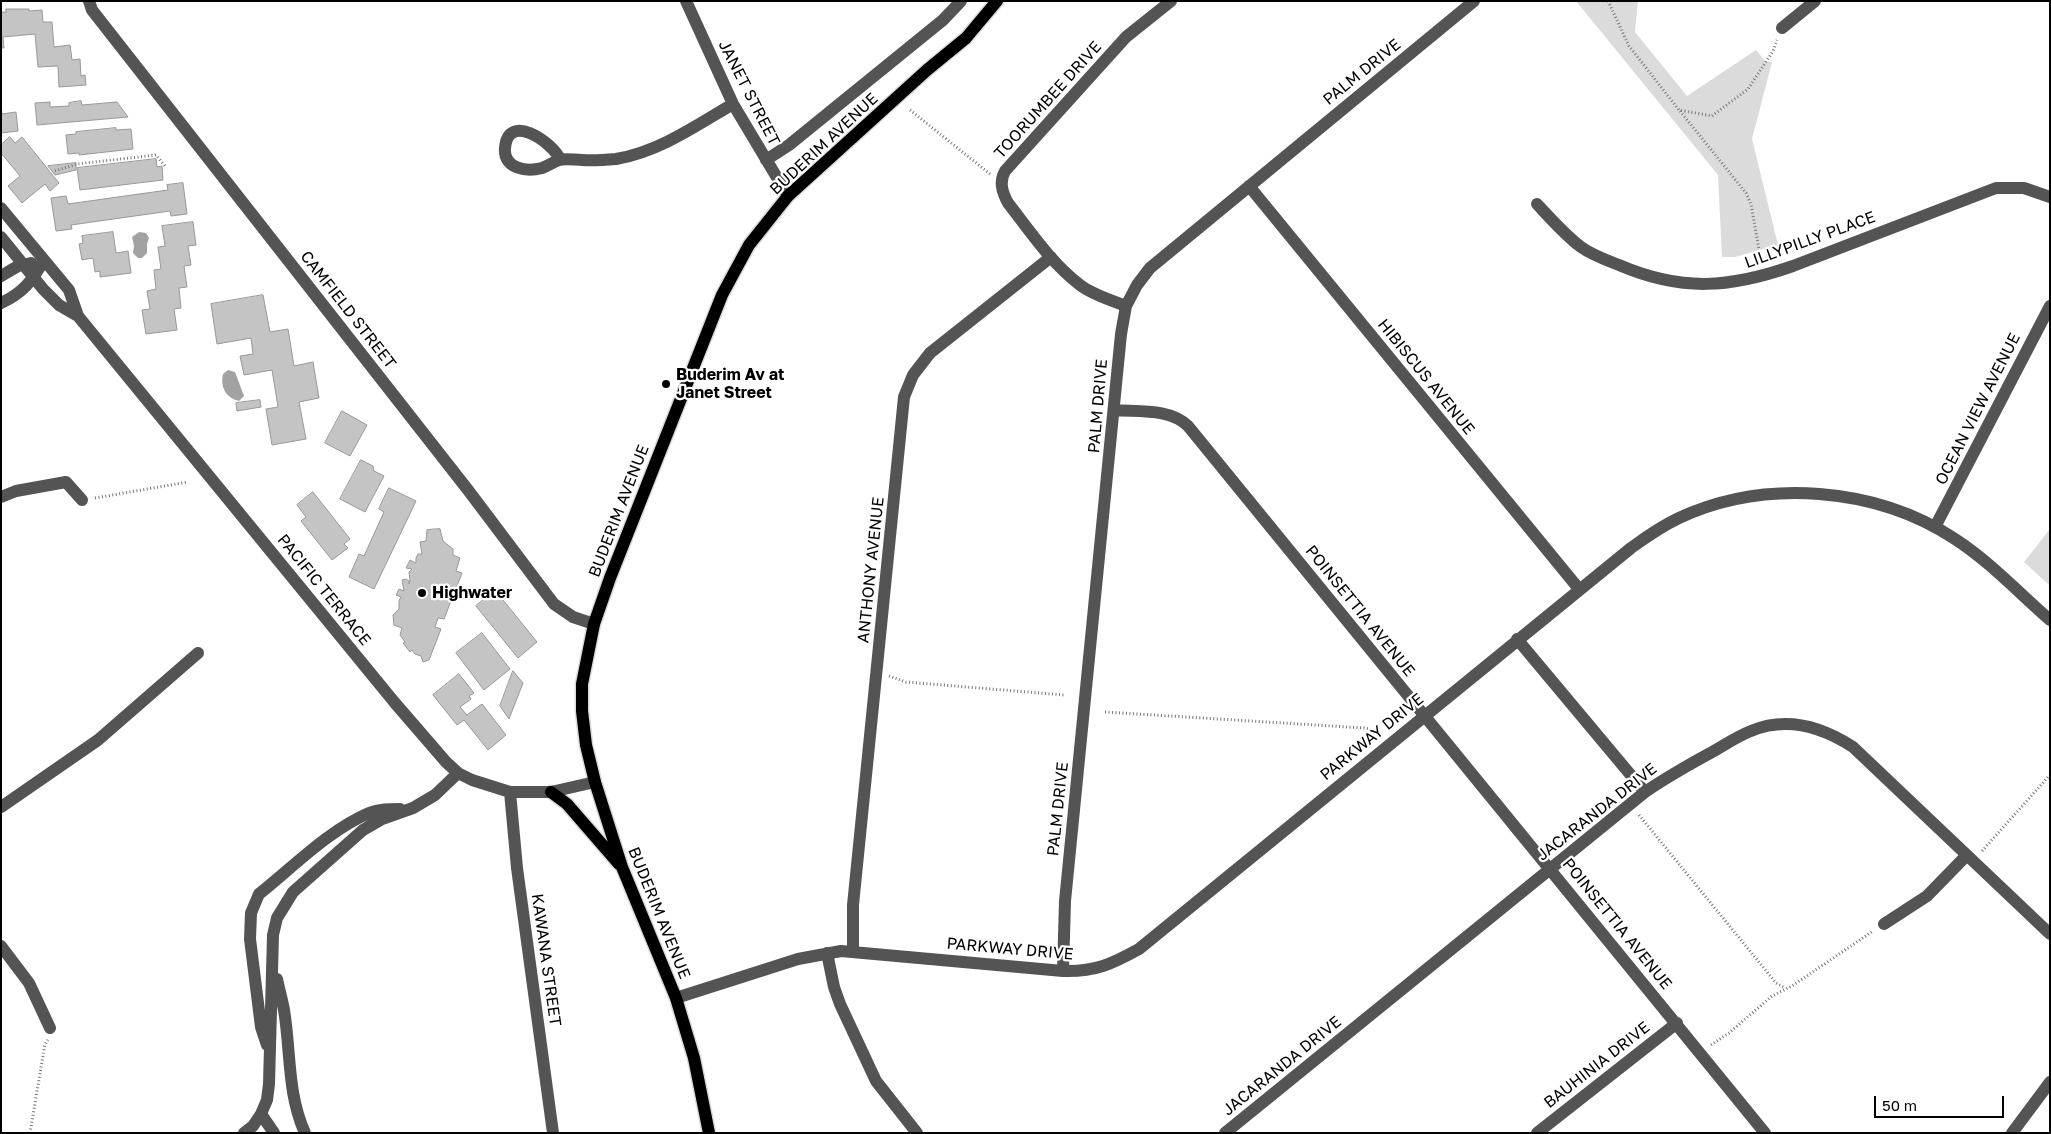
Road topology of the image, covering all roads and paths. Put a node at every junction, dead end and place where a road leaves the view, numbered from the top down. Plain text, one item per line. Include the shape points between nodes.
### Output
1 (89, 1) edge
2 (686, 1) edge
3 (960, 1) edge
4 (997, 1) edge
5 (1170, 1) edge
6 (1474, 1) edge
7 (1608, 1) edge
8 (1815, 1) edge
9 (1782, 28) joint
10 (733, 104) junction
11 (910, 110) dead end
12 (1679, 110) junction
13 (560, 159) dead end
14 (766, 160) junction
15 (166, 167) dead end
16 (56, 171) dead end
17 (1001, 184) junction
18 (1249, 186) junction
19 (788, 196) junction
20 (2050, 196) edge
21 (1537, 204) dead end
22 (1, 208) edge
23 (1, 237) edge
24 (1051, 257) junction
25 (44, 260) junction
26 (24, 265) junction
27 (1, 276) edge
28 (34, 277) junction
29 (1763, 277) junction
30 (13, 297) junction
31 (56, 301) junction
32 (1, 303) edge
33 (1126, 306) junction
34 (2050, 306) edge
35 (78, 316) junction
36 (1114, 410) junction
37 (188, 482) dead end
38 (1, 497) edge
39 (82, 500) joint
40 (1936, 527) junction
41 (1579, 589) junction
42 (2050, 620) edge
43 (594, 624) junction
44 (1517, 639) junction
45 (198, 653) dead end
46 (877, 672) junction
47 (1064, 695) dead end
48 (1105, 712) dead end
49 (1425, 715) junction
50 (1376, 736) dead end
51 (458, 772) junction
52 (2050, 775) edge
53 (595, 782) junction
54 (510, 792) junction
55 (551, 792) junction
56 (1645, 792) junction
57 (1630, 804) junction
58 (1, 807) edge
59 (413, 808) junction
60 (1970, 858) junction
61 (622, 867) junction
62 (1551, 868) junction
63 (1884, 924) joint
64 (2050, 934) edge
65 (1, 946) edge
66 (853, 951) junction
67 (827, 953) junction
68 (272, 959) junction
69 (1064, 971) junction
70 (1785, 988) junction
71 (676, 998) junction
72 (1677, 1023) junction
73 (50, 1028) joint
74 (270, 1052) junction
75 (1700, 1052) junction
76 (2050, 1082) edge
77 (261, 1114) junction
78 (30, 1133) edge
79 (244, 1133) edge
80 (274, 1133) edge
81 (305, 1133) edge
82 (553, 1133) edge
83 (709, 1133) edge
84 (917, 1133) edge
85 (1225, 1133) edge
86 (1537, 1133) edge
87 (1766, 1133) edge
88 (2012, 1133) edge

1 - 43 street, CAMFIELD STREET via 92,10 554,604 574,617
2 - 10 street, JANET STREET
3 - 14 street, BUDERIM AVENUE via 943,20 789,145
4 - 19 main road, BUDERIM AVENUE via 966,38
5 - 17 street, TOORUMBEE DRIVE via 1126,37 1006,171
6 - 18 street, PALM DRIVE
7 - 12 path via 1629,46
8 - 9 street
9 - 12 path via 1773,52 1748,89 1734,101 1712,116
10 - 13 street via 672,139 635,155 600,160
10 - 14 street, JANET STREET
11 - 17 path
12 - 29 path via 1746,192 1754,215
14 - 19 street, JANET STREET
15 - 16 path via 156,155 77,164
17 - 24 street, TOORUMBEE DRIVE via 1008,203
18 - 33 street, PALM DRIVE via 1150,268
18 - 41 street, HIBISCUS AVENUE
19 - 43 main road, BUDERIM AVENUE via 749,245 722,295
20 - 29 street, LILLYPILLY PLACE via 2024,188 1996,188
21 - 29 street, LILLYPILLY PLACE via 1582,247 1652,277 1692,284 1740,282
22 - 25 street, PACIFIC TERRACE
23 - 26 street, PACIFIC TERRACE
24 - 33 street, TOORUMBEE DRIVE via 1080,285
24 - 46 street, ANTHONY AVENUE via 930,353 913,375 904,397
25 - 26 street
25 - 28 street
25 - 35 street, PACIFIC TERRACE via 69,290
26 - 27 street
26 - 28 street, PACIFIC TERRACE
28 - 30 street
28 - 31 street, PACIFIC TERRACE
30 - 31 street via 34,293
30 - 32 street
31 - 35 street, PACIFIC TERRACE
33 - 36 street, PALM DRIVE
34 - 40 street, OCEAN VIEW AVENUE
35 - 51 street, PACIFIC TERRACE via 395,703
36 - 49 street, POINSETTIA AVENUE via 1168,414 1184,422
36 - 69 street, PALM DRIVE via 1065,901
37 - 39 path
38 - 39 street via 66,482
40 - 41 street, PARKWAY DRIVE via 1884,506 1826,494 1798,493 1740,499 1707,507 1653,532
40 - 42 street, PARKWAY DRIVE via 1978,556
41 - 44 street, PARKWAY DRIVE
43 - 53 main road, BUDERIM AVENUE via 582,684 582,710
44 - 49 street, PARKWAY DRIVE
44 - 56 street
45 - 58 street via 98,740
46 - 47 path via 906,682
46 - 66 street, ANTHONY AVENUE via 853,905
48 - 50 path via 1364,728
49 - 62 street, POINSETTIA AVENUE
49 - 69 street, PARKWAY DRIVE via 1139,949 1097,969
51 - 54 street, PACIFIC TERRACE
51 - 59 street via 435,795
52 - 60 path
53 - 55 street, PACIFIC TERRACE
53 - 61 main road, BUDERIM AVENUE
54 - 55 street, PACIFIC TERRACE
54 - 82 street, KAWANA STREET via 517,868
55 - 61 main road via 567,804
56 - 57 street, JACARANDA DRIVE
56 - 60 street, JACARANDA DRIVE via 1752,731 1789,724 1815,728 1833,734 1853,747
57 - 62 street, JACARANDA DRIVE
57 - 70 path via 1776,983
59 - 68 street via 362,830 293,892 277,918
59 - 74 street via 380,810 349,824 259,894 250,913 250,939 261,1028
60 - 63 street via 1927,896
60 - 64 street, JACARANDA DRIVE
61 - 71 main road, BUDERIM AVENUE
62 - 72 street, POINSETTIA AVENUE
62 - 85 street, JACARANDA DRIVE
63 - 70 path
65 - 73 street via 29,983
66 - 67 street, PARKWAY DRIVE
66 - 69 street, PARKWAY DRIVE
67 - 71 street, PARKWAY DRIVE via 798,959
67 - 84 street via 840,1004 876,1081
68 - 74 street
68 - 81 street via 284,1010 291,1089
70 - 75 path
71 - 83 main road, BUDERIM AVENUE via 694,1058
72 - 75 street, POINSETTIA AVENUE
72 - 86 street, BAUHINIA DRIVE
73 - 78 path
74 - 77 street via 267,1100
75 - 87 street, POINSETTIA AVENUE
76 - 88 street
77 - 79 street
77 - 80 street

